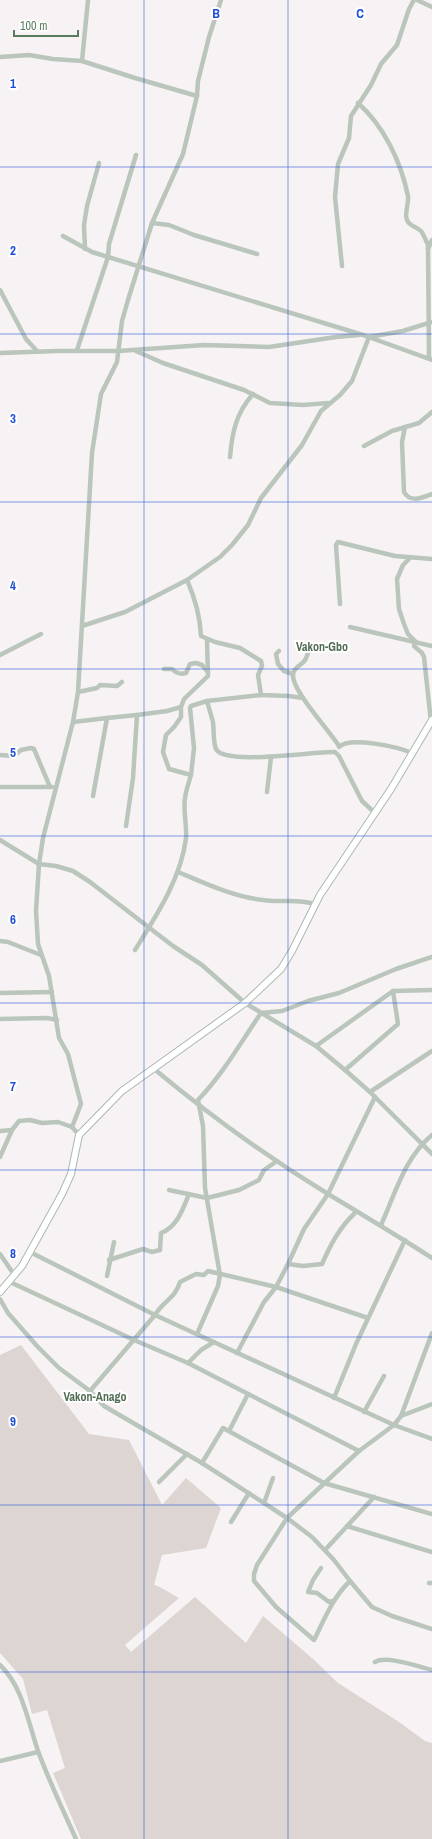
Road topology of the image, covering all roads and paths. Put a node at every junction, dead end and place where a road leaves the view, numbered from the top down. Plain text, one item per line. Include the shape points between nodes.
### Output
1 (88, 0) edge
2 (221, 0) edge
3 (419, 1) edge
4 (432, 7) edge
5 (0, 57) edge
6 (82, 61) junction
7 (197, 96) junction
8 (358, 103) junction
9 (136, 155) dead end
10 (99, 163) dead end
11 (152, 223) junction
12 (63, 236) dead end
13 (432, 240) edge
14 (85, 249) junction
15 (428, 249) junction
16 (256, 254) dead end
17 (108, 257) junction
18 (139, 266) junction
19 (342, 266) dead end
20 (0, 290) edge
21 (431, 323) edge
22 (363, 335) junction
23 (369, 337) junction
24 (77, 350) junction
25 (38, 351) junction
26 (118, 351) junction
27 (134, 351) junction
28 (0, 353) edge
29 (431, 359) edge
30 (253, 394) junction
31 (330, 402) junction
32 (432, 412) edge
33 (406, 427) junction
34 (364, 446) dead end
35 (230, 458) dead end
36 (432, 494) edge
37 (410, 558) junction
38 (432, 559) edge
39 (187, 580) junction
40 (340, 604) dead end
41 (82, 626) junction
42 (350, 627) dead end
43 (40, 634) dead end
44 (207, 640) junction
45 (416, 642) junction
46 (432, 646) edge
47 (310, 648) dead end
48 (279, 651) dead end
49 (256, 652) dead end
50 (0, 655) edge
51 (258, 658) junction
52 (164, 669) dead end
53 (208, 672) junction
54 (293, 674) junction
55 (122, 682) dead end
56 (78, 692) junction
57 (261, 695) junction
58 (303, 698) junction
59 (208, 701) junction
60 (181, 707) junction
61 (137, 715) junction
62 (107, 718) junction
63 (431, 721) edge
64 (73, 722) junction
65 (339, 746) junction
66 (335, 752) junction
67 (412, 753) junction
68 (0, 755) edge
69 (271, 757) junction
70 (191, 774) junction
71 (0, 787) edge
72 (50, 787) junction
73 (56, 787) junction
74 (267, 792) dead end
75 (93, 796) dead end
76 (375, 812) junction
77 (126, 826) dead end
78 (0, 840) edge
79 (38, 864) junction
80 (178, 872) junction
81 (315, 904) junction
82 (150, 926) junction
83 (0, 941) edge
84 (135, 950) dead end
85 (41, 955) junction
86 (432, 957) edge
87 (432, 990) edge
88 (393, 991) junction
89 (52, 992) junction
90 (0, 993) edge
91 (245, 1002) junction
92 (261, 1013) junction
93 (0, 1019) edge
94 (57, 1020) junction
95 (316, 1046) junction
96 (432, 1051) edge
97 (153, 1068) junction
98 (345, 1070) junction
99 (370, 1092) junction
100 (375, 1097) junction
101 (198, 1104) junction
102 (72, 1127) junction
103 (12, 1130) junction
104 (0, 1131) edge
105 (79, 1135) junction
106 (432, 1135) edge
107 (422, 1143) junction
108 (432, 1154) edge
109 (0, 1157) edge
110 (277, 1160) junction
111 (169, 1190) dead end
112 (189, 1194) junction
113 (328, 1194) junction
114 (207, 1198) junction
115 (354, 1214) dead end
116 (381, 1225) junction
117 (405, 1240) junction
118 (114, 1242) dead end
119 (30, 1252) junction
120 (0, 1254) edge
121 (432, 1258) edge
122 (109, 1260) junction
123 (288, 1264) junction
124 (220, 1273) junction
125 (15, 1276) junction
126 (107, 1276) dead end
127 (10, 1282) junction
128 (276, 1287) junction
129 (0, 1292) edge
130 (0, 1298) edge
131 (155, 1315) junction
132 (368, 1318) junction
133 (432, 1333) edge
134 (196, 1334) junction
135 (134, 1340) junction
136 (214, 1342) junction
137 (237, 1353) junction
138 (188, 1363) junction
139 (384, 1376) dead end
140 (90, 1391) junction
141 (248, 1394) junction
142 (334, 1398) junction
143 (432, 1404) edge
144 (426, 1408) junction
145 (432, 1409) edge
146 (364, 1412) junction
147 (401, 1416) junction
148 (394, 1425) junction
149 (229, 1431) junction
150 (432, 1439) edge
151 (359, 1451) junction
152 (187, 1454) junction
153 (202, 1463) junction
154 (273, 1478) dead end
155 (159, 1482) dead end
156 (324, 1483) junction
157 (249, 1493) junction
158 (374, 1497) junction
159 (264, 1503) junction
160 (432, 1514) edge
161 (287, 1518) junction
162 (231, 1522) dead end
163 (347, 1526) junction
164 (325, 1550) junction
165 (432, 1552) edge
166 (321, 1568) dead end
167 (350, 1581) junction
168 (333, 1601) junction
169 (432, 1629) edge
170 (376, 1662) dead end
171 (0, 1666) edge
172 (432, 1670) edge
173 (38, 1752) junction
174 (0, 1761) edge
175 (76, 1839) edge

1 - 6 street
2 - 7 street via 198,81
3 - 4 street
3 - 8 street via 409,9 396,44
5 - 6 street via 29,55
6 - 7 street
7 - 11 street via 184,154
8 - 15 street via 369,112 392,148 408,196 406,218 422,233
8 - 19 street via 351,116 349,138 338,164 335,197
9 - 17 street via 109,244
10 - 14 street via 86,206
11 - 16 street via 169,225
11 - 18 street
12 - 14 street
13 - 15 street
14 - 17 street
15 - 21 street via 427,304
17 - 18 street
17 - 24 street
18 - 22 street
18 - 26 street via 122,321
20 - 25 street via 26,339
21 - 23 street
21 - 29 street
22 - 23 street
22 - 27 street via 269,347 204,345
23 - 29 street
23 - 31 street via 352,381
24 - 25 street
24 - 26 street
25 - 28 street
26 - 27 street
26 - 41 street via 114,369 101,394 92,453
27 - 30 street
30 - 31 street via 270,403 287,405
30 - 35 street via 236,419
31 - 39 street via 321,410 302,445 261,498 248,525 232,545
32 - 33 street via 419,423
33 - 34 street via 392,431
33 - 36 street via 402,442 404,492 407,497 418,499
37 - 38 street
37 - 40 street via 338,542 336,546
37 - 45 street via 403,565 397,579 399,609 408,634
39 - 41 street via 125,612
39 - 44 street via 200,619 201,636
41 - 56 street
42 - 45 street
43 - 50 street
44 - 51 street via 240,648
44 - 53 street
45 - 46 street
45 - 63 street via 414,646 424,658
47 - 54 street via 306,659
48 - 54 street via 276,654 278,664 284,672
49 - 51 street
51 - 57 street via 262,663 258,675
52 - 53 street via 172,669 182,675 186,673 190,664 196,662
53 - 60 street via 206,679 189,692
54 - 58 street
55 - 56 street via 117,686 100,685
56 - 64 street
57 - 58 street
57 - 59 street
58 - 65 street
59 - 69 street via 216,749 220,753 228,757
59 - 70 street via 190,708 194,748
60 - 61 street
60 - 70 street via 180,716 166,735 163,752 169,769
61 - 62 street
61 - 77 street via 133,778
62 - 64 street
62 - 75 street
63 - 67 main road
64 - 73 street
65 - 66 street
65 - 67 street via 360,742
66 - 69 street
66 - 76 street via 340,756 362,801
67 - 76 main road
68 - 72 street via 14,756 21,750 34,749
69 - 74 street
70 - 80 street via 185,799 186,838
71 - 72 street
72 - 73 street
73 - 79 street
76 - 81 main road
78 - 79 street
79 - 82 street via 73,871
79 - 85 street via 36,933
80 - 81 street via 250,898 272,901 297,900
80 - 82 street
81 - 91 main road via 287,961
82 - 84 street
82 - 91 street via 173,946 202,965
83 - 85 street
85 - 89 street
86 - 92 street via 339,993 282,1011
87 - 88 street
88 - 95 street
88 - 98 street via 398,1024
89 - 90 street
89 - 94 street
91 - 92 street
91 - 97 main road
92 - 95 street
92 - 101 street via 236,1052 198,1100
93 - 94 street
94 - 102 street via 60,1038 68,1054 81,1104
95 - 98 street
96 - 99 street
97 - 101 street
97 - 105 main road via 114,1098
98 - 99 street
99 - 100 street
100 - 107 street
100 - 113 street
101 - 110 street
101 - 114 street via 203,1126
102 - 103 street via 58,1122 23,1120
102 - 105 street
103 - 104 street
103 - 109 street
105 - 119 main road via 67,1182
106 - 107 street
107 - 108 street
107 - 116 street via 407,1166
110 - 113 street
110 - 114 street via 252,1184
111 - 112 street
112 - 114 street
112 - 122 street via 180,1215 166,1231 161,1232 160,1250 152,1252 143,1249
113 - 116 street
113 - 123 street via 304,1229
114 - 124 street
115 - 123 street via 346,1221 330,1246 322,1264
116 - 117 street
117 - 121 street
117 - 132 street
118 - 122 street
119 - 125 main road
119 - 131 street
120 - 125 street
122 - 126 street
123 - 128 street
124 - 128 street
124 - 131 street via 208,1271 204,1275 196,1274 180,1282 177,1293 164,1302
124 - 134 street via 218,1286
125 - 127 main road
127 - 129 main road
127 - 135 street
128 - 132 street
128 - 137 street via 264,1302
130 - 140 street via 8,1313 37,1346 59,1368
131 - 134 street
131 - 135 street
132 - 142 street
133 - 147 street
134 - 136 street
135 - 138 street
135 - 140 street
136 - 137 street
136 - 138 street
137 - 142 street
138 - 141 street
139 - 146 street
140 - 152 street via 104,1406
141 - 149 street
141 - 151 street
142 - 146 street
143 - 144 street
144 - 145 street
144 - 147 street
146 - 148 street
147 - 148 street
148 - 150 street
148 - 151 street
149 - 153 street via 223,1428
149 - 156 street
151 - 156 street
152 - 153 street
152 - 155 street
153 - 157 street
154 - 159 street
156 - 158 street
156 - 161 street
157 - 159 street
157 - 162 street
158 - 160 street
158 - 163 street
159 - 161 street
161 - 164 street
161 - 168 street via 257,1565 254,1581 276,1608 314,1640
163 - 164 street
163 - 165 street
164 - 167 street
166 - 168 street via 308,1592 317,1593 329,1602
167 - 168 street
167 - 169 street via 372,1607
170 - 172 street via 388,1659
171 - 173 street via 10,1675 17,1688
173 - 174 street
173 - 175 street

